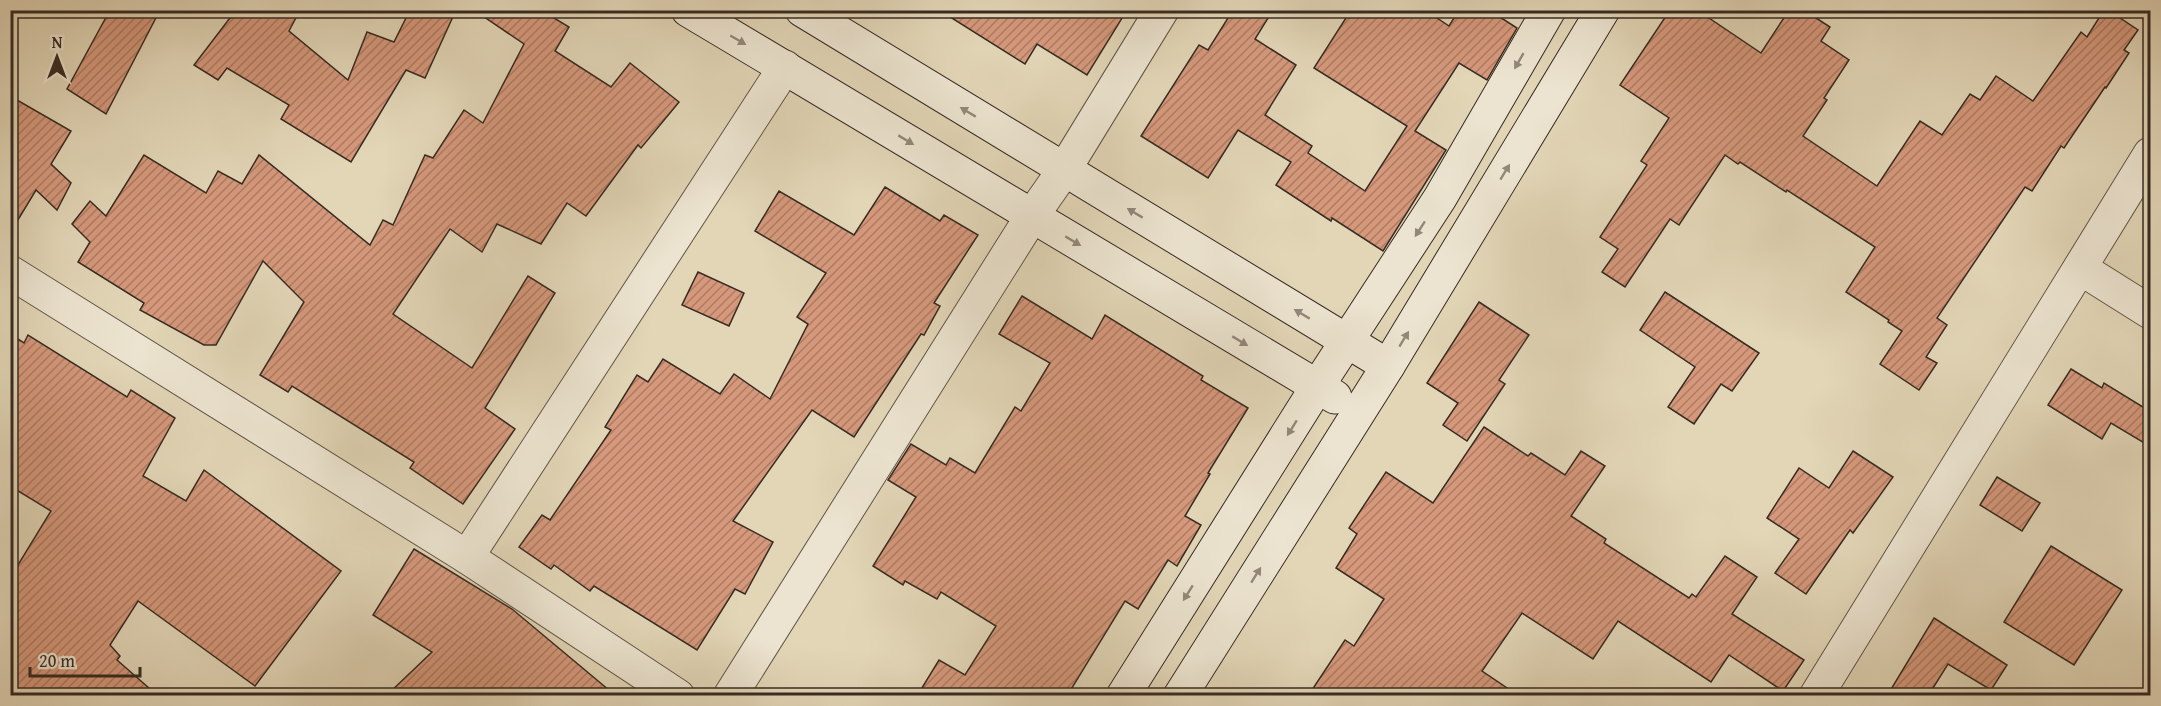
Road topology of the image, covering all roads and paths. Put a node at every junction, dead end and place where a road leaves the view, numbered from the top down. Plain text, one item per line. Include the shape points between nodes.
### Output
1 (688, 10) edge
2 (802, 10) edge
3 (1162, 10) edge
4 (1549, 10) edge
5 (1603, 10) edge
6 (785, 67) junction
7 (2151, 154) edge
8 (1064, 170) junction
9 (1032, 216) junction
10 (2080, 268) junction
11 (10, 272) edge
12 (2151, 312) edge
13 (1347, 341) junction
14 (1388, 366) junction
15 (1317, 387) junction
16 (1358, 411) junction
17 (467, 557) junction
18 (1820, 694) edge
19 (678, 696) edge
20 (730, 696) edge
21 (1123, 696) edge
22 (1180, 696) edge

1 -> 6 street
8 -> 2 street
3 - 8 street
4 -> 13 street via 1440,198
14 -> 5 street
6 -> 9 street
6 - 17 street
7 - 10 street
8 - 9 street
13 -> 8 street
9 -> 15 street
9 - 20 street
10 - 12 street
10 - 18 street
11 - 17 street
13 - 14 street
13 - 15 street
14 - 16 street
15 - 16 street
15 -> 21 street
22 -> 16 street
17 - 19 street

